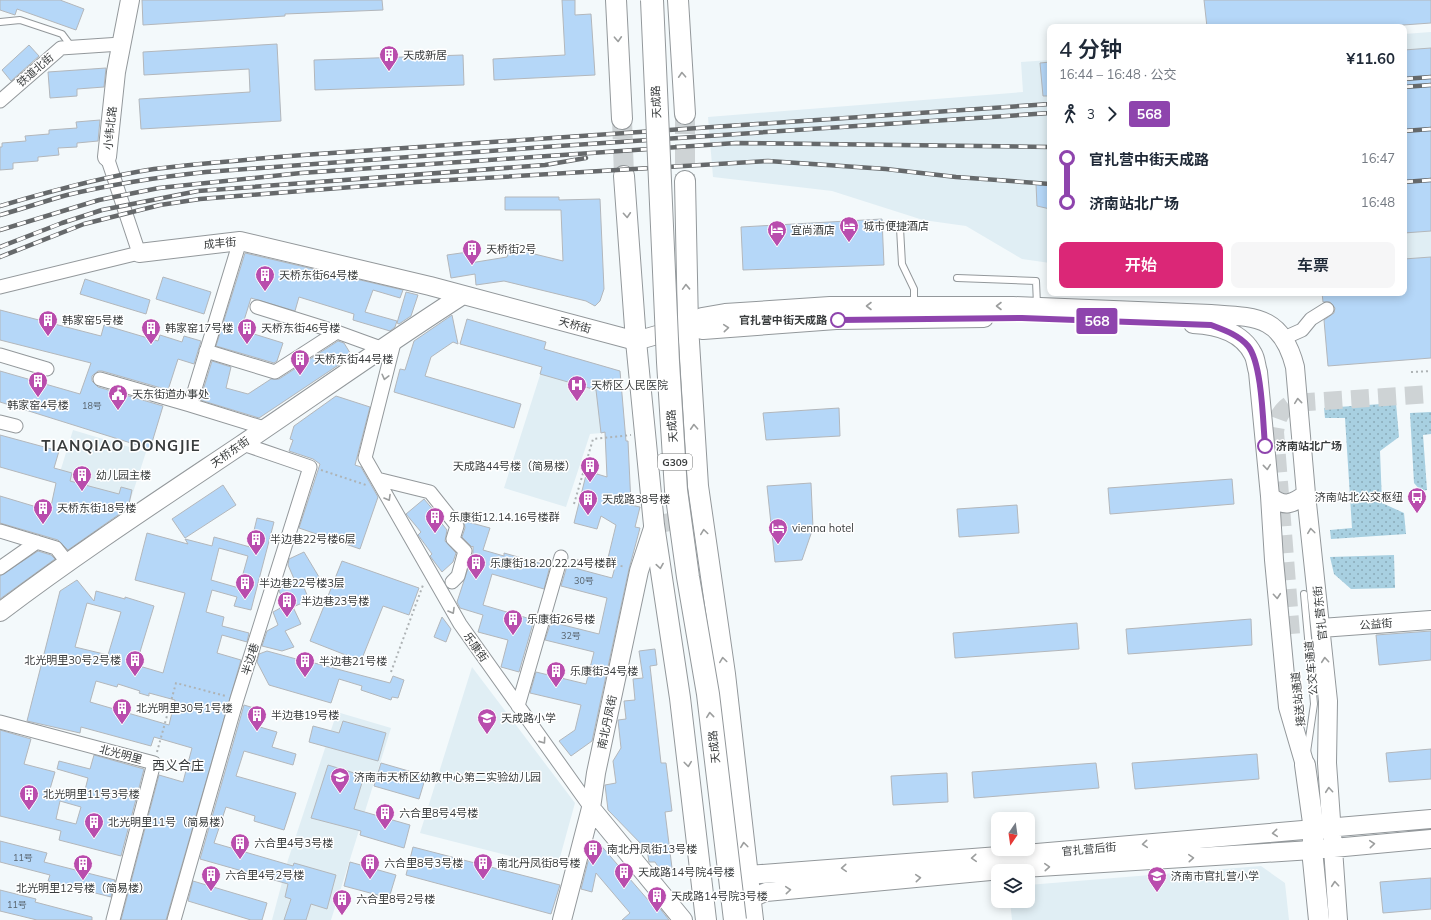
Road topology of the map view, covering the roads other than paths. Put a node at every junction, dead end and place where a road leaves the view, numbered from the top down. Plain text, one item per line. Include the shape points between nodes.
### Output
1 (130, 0) edge
2 (616, 0) edge
3 (639, 0) edge
4 (652, 0) edge
5 (678, 0) edge
6 (0, 22) edge
7 (121, 44) junction
8 (71, 46) junction
9 (0, 101) edge
10 (685, 114) tunnel mouth
11 (622, 119) tunnel mouth
12 (107, 157) joint
13 (624, 176) tunnel mouth
14 (685, 180) tunnel mouth
15 (900, 228) dead end
16 (240, 241) junction
17 (139, 253) junction
18 (957, 278) dead end
19 (0, 287) edge
20 (463, 295) junction
21 (914, 306) junction
22 (257, 307) dead end
23 (1037, 307) junction
24 (1327, 309) dead end
25 (688, 326) junction
26 (337, 332) junction
27 (1284, 338) junction
28 (636, 341) junction
29 (388, 343) junction
30 (206, 351) junction
31 (0, 355) edge
32 (47, 369) dead end
33 (100, 379) dead end
34 (190, 405) junction
35 (0, 422) edge
36 (16, 426) dead end
37 (264, 428) junction
38 (243, 444) junction
39 (377, 479) junction
40 (1306, 494) junction
41 (1270, 496) junction
42 (654, 525) junction
43 (0, 531) edge
44 (37, 542) junction
45 (561, 557) road end
46 (67, 562) junction
47 (0, 568) edge
48 (452, 582) dead end
49 (1304, 594) dead end
50 (0, 612) edge
51 (1431, 620) edge
52 (1322, 628) junction
53 (1291, 634) tunnel mouth
54 (518, 706) junction
55 (0, 722) edge
56 (1305, 765) junction
57 (591, 808) junction
58 (1431, 819) edge
59 (1324, 829) junction
60 (1431, 839) edge
61 (1333, 848) junction
62 (1312, 850) junction
63 (748, 875) junction
64 (751, 898) junction
65 (113, 920) edge
66 (174, 920) edge
67 (562, 920) edge
68 (683, 920) edge
69 (706, 920) edge
70 (721, 920) edge
71 (735, 920) edge
72 (753, 920) edge
73 (1319, 920) edge
74 (1338, 920) edge

1 - 7 street, 小纬北路
2 -> 11 main road
3 - 70 highway, 天成路 / G309 via 661,470 665,514 689,660
71 -> 4 highway, 天成路 / G309, bridge via 708,694 676,490
10 -> 5 main road
6 - 8 lane via 20,20 62,34
7 - 8 street, 铁道北街
7 - 12 street, 小纬北路
8 - 9 street, 铁道北街 via 61,48
12 - 17 street, 小纬北路
13 -> 28 main road
25 -> 14 main road, 天成路
15 - 21 lane via 902,264 914,288
16 - 17 street, 成丰街
16 - 20 street, 成丰街
16 - 30 street
17 - 19 street, 成丰街
18 - 23 lane via 1036,281
20 - 28 street, 天桥街
20 - 29 street, 天桥东街
23 -> 21 street
21 -> 25 street via 830,306 725,313 702,317
22 - 26 street
23 - 27 street, 官扎营东街 via 1243,316 1261,320 1274,327
24 - 27 street via 1311,319 1302,330
25 - 28 street
25 -> 41 street, 官扎营东街 via 703,330 836,320 1022,318 1211,325 1230,332 1248,345 1254,355 1258,372
63 -> 25 main road, 天成路 via 725,674 698,486
26 - 29 street
26 - 30 street via 275,372
40 -> 27 street, 官扎营东街 via 1294,367
28 - 42 main road
29 - 37 street, 天桥东街
29 -> 39 street, 乐康街 via 365,458
30 - 34 street
31 - 32 street
33 - 34 street
34 - 37 street
35 - 36 street
37 - 38 street, 天桥东街
38 - 46 street, 天桥东街
38 - 66 street, 半边巷 via 310,467 237,699
39 - 48 street via 430,492 457,526 453,539 465,551 458,576
39 -> 54 street, 乐康街 via 460,624
40 - 41 street via 1289,503 1278,502
52 -> 40 street, 官扎营东街
41 -> 56 street, 官扎营东街 via 1288,707
42 - 57 street, 南北丹凤街 via 639,571 596,773
42 -> 69 main road via 680,698
43 - 44 street
44 - 46 street via 56,548
44 - 47 street
45 - 54 street
46 - 50 street, 天桥东街
49 - 56 lane, 公交车通道 via 1314,704
51 - 52 street, 公益街
59 -> 52 street, 官扎营东街 via 1328,701
53 - 56 street, 接送站通道
54 -> 57 street, 乐康街
55 - 65 street, 北光明里 via 154,763
56 - 59 main road, 官扎营东街
57 - 67 street, 南北丹凤街
57 - 68 street, 乐康街
58 - 59 street, 官扎营后街
59 - 61 street, 官扎营东街
59 - 62 main road, 官扎营东街
59 -> 63 street, 官扎营后街
61 -> 60 street, 官扎营后街
61 - 62 street, 官扎营后街
74 -> 61 street, 官扎营东街
64 -> 62 street, 官扎营后街 via 766,892 1023,868
62 - 73 main road, 官扎营东街
63 - 64 main road, 天成路
64 - 72 main road, 天成路

